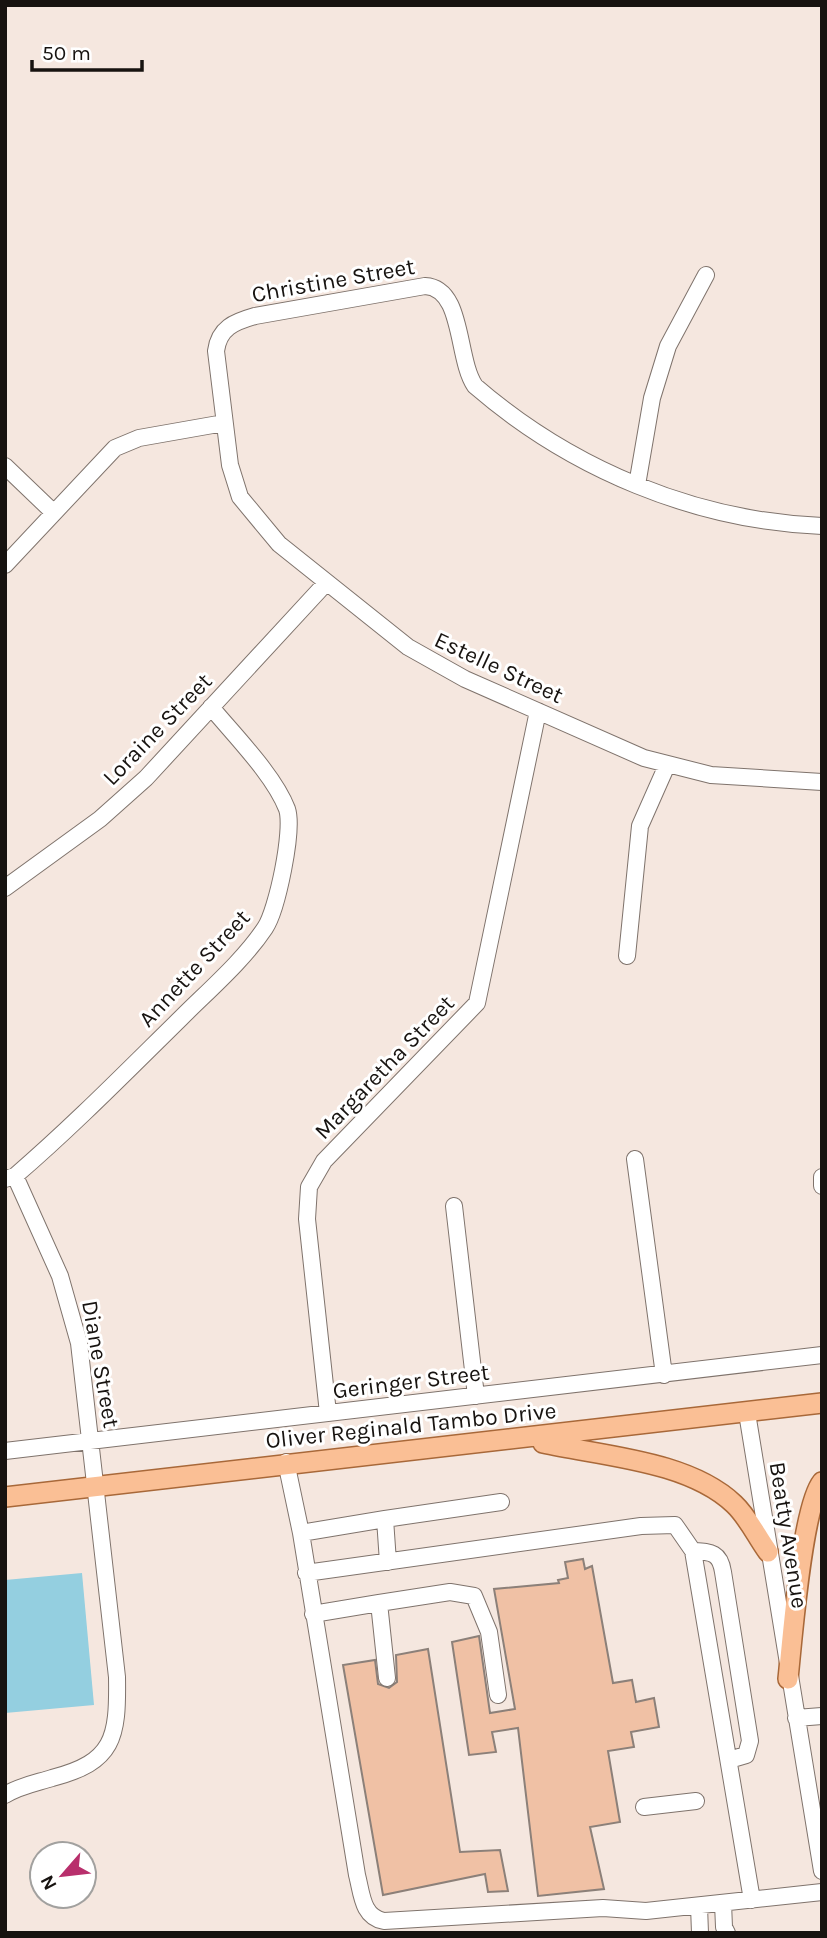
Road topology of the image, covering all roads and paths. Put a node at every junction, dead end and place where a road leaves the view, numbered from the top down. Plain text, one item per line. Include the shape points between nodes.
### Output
1 (706, 275) dead end
2 (224, 423) junction
3 (5, 467) edge
4 (637, 485) junction
5 (53, 512) junction
6 (822, 526) edge
7 (5, 565) edge
8 (326, 583) junction
9 (211, 707) junction
10 (538, 711) junction
11 (667, 765) junction
12 (822, 782) edge
13 (5, 888) edge
14 (627, 956) dead end
15 (635, 1159) dead end
16 (822, 1177) edge
17 (10, 1178) edge
18 (822, 1186) edge
19 (454, 1206) dead end
20 (822, 1355) edge
21 (664, 1375) junction
22 (476, 1396) junction
23 (822, 1403) edge
24 (328, 1413) junction
25 (747, 1413) junction
26 (525, 1439) junction
27 (91, 1440) junction
28 (5, 1451) edge
29 (286, 1462) junction
30 (822, 1482) edge
31 (96, 1486) junction
32 (5, 1497) edge
33 (501, 1502) dead end
34 (385, 1519) junction
35 (301, 1533) junction
36 (692, 1551) junction
37 (768, 1552) junction
38 (388, 1562) junction
39 (306, 1573) junction
40 (379, 1603) junction
41 (313, 1614) junction
42 (387, 1678) dead end
43 (788, 1679) junction
44 (498, 1695) dead end
45 (822, 1716) edge
46 (796, 1718) junction
47 (729, 1760) junction
48 (5, 1795) edge
49 (696, 1801) dead end
50 (644, 1807) dead end
51 (822, 1871) edge
52 (822, 1892) edge
53 (752, 1900) junction
54 (723, 1903) junction
55 (699, 1906) junction
56 (700, 1933) edge
57 (727, 1933) edge

1 - 4 street via 668,346 652,398
2 - 4 street, Christine Street via 216,351 220,334 232,324 255,316 432,286 450,301 475,386 556,445
2 - 5 street via 139,438 115,448
2 - 8 street, Estelle Street via 240,497 271,535
3 - 5 street
4 - 6 street, Christine Street via 735,518
5 - 7 street
8 - 9 street, Loraine Street
8 - 10 street, Estelle Street via 437,666
9 - 13 street, Loraine Street via 124,799
9 - 17 street, Annette Street via 259,766 287,810 289,831 272,913 257,939 204,995 67,1131
10 - 11 street, Estelle Street
10 - 24 street, Margaretha Street via 477,1003 324,1161 309,1187 307,1219
11 - 12 street, Estelle Street via 711,775
11 - 14 street via 640,826
15 - 21 street
16 - 18 street
17 - 27 street, Diane Street via 46,1242 72,1313
19 - 22 street
20 - 21 street, Geringer Street
21 - 22 street, Geringer Street
22 - 24 street, Geringer Street
23 - 25 main road, Oliver Reginald Tambo Drive
24 - 27 street, Geringer Street
25 - 26 main road, Oliver Reginald Tambo Drive
25 - 37 street, Beatty Avenue
26 - 29 main road, Oliver Reginald Tambo Drive
26 - 37 main road via 686,1473 711,1485 736,1506
27 - 28 street, Geringer Street
27 - 31 street, Diane Street
29 - 31 main road, Oliver Reginald Tambo Drive
29 - 35 street
30 - 43 main road via 799,1581
31 - 32 main road, Oliver Reginald Tambo Drive
31 - 48 street, Diane Street via 117,1677 117,1709 110,1738 106,1751 92,1765
33 - 34 street
34 - 35 street
34 - 38 street
35 - 39 street
36 - 38 street via 681,1530 667,1524
36 - 47 street
36 - 47 street via 714,1552 722,1564 750,1741 746,1755
37 - 43 street, Beatty Avenue
38 - 39 street
39 - 41 street
40 - 41 street
40 - 42 street
40 - 44 street via 450,1592 474,1596 489,1632
41 - 55 street via 357,1875 366,1911 372,1917 384,1922
43 - 46 street, Beatty Avenue
45 - 46 street
46 - 51 street, Beatty Avenue
47 - 53 street
49 - 50 street
52 - 53 street
53 - 54 street
54 - 55 street
54 - 57 street
55 - 56 street

